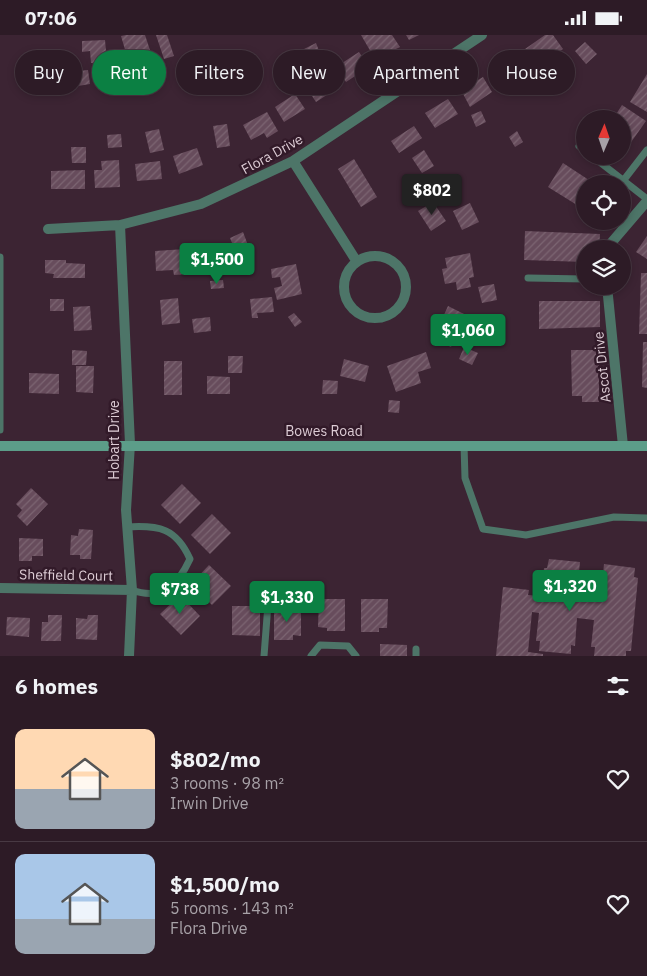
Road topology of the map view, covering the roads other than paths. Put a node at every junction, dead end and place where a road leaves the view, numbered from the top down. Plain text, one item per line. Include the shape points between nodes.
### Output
1 (482, 35) edge
2 (647, 150) edge
3 (292, 161) junction
4 (603, 165) edge
5 (616, 175) edge
6 (628, 175) edge
7 (631, 187) edge
8 (647, 200) edge
9 (120, 225) junction
10 (48, 229) dead end
11 (614, 240) edge
12 (0, 257) edge
13 (357, 262) junction
14 (528, 278) dead end
15 (576, 279) edge
16 (1, 290) edge
17 (609, 295) edge
18 (0, 386) edge
19 (0, 430) edge
20 (130, 444) junction
21 (464, 445) junction
22 (0, 446) edge
23 (624, 446) junction
24 (647, 446) edge
25 (647, 518) edge
26 (127, 527) junction
27 (0, 588) edge
28 (132, 590) junction
29 (268, 604) dead end
30 (129, 656) edge
31 (264, 656) edge
32 (311, 656) edge
33 (356, 656) edge

1 - 3 street, Flora Drive
2 - 6 lane
3 - 9 street, Flora Drive via 201,204
3 - 13 street
4 - 5 lane
7 - 8 lane
8 - 11 street
9 - 10 street, Flora Drive
9 - 20 street, Hobart Drive
12 - 16 lane
13 - 13 street via 347,273 344,287 351,307 371,318 392,313 405,295 405,280 398,267 379,257
14 - 15 lane
16 - 18 lane
17 - 23 street, Ascot Drive
18 - 19 lane
20 - 21 main road, Bowes Road
20 - 22 main road, Bowes Road
20 - 26 street, Hobart Drive
21 - 23 main road, Bowes Road
21 - 25 lane via 465,478 483,529 526,535 614,517
23 - 24 main road, Bowes Road
26 - 28 street, Hobart Drive
26 - 28 lane via 151,525 168,531 184,546 190,559 181,577 168,589 155,594
27 - 28 street, Sheffield Court
28 - 30 street, Hobart Drive
29 - 31 lane
32 - 33 lane via 320,645 348,646

